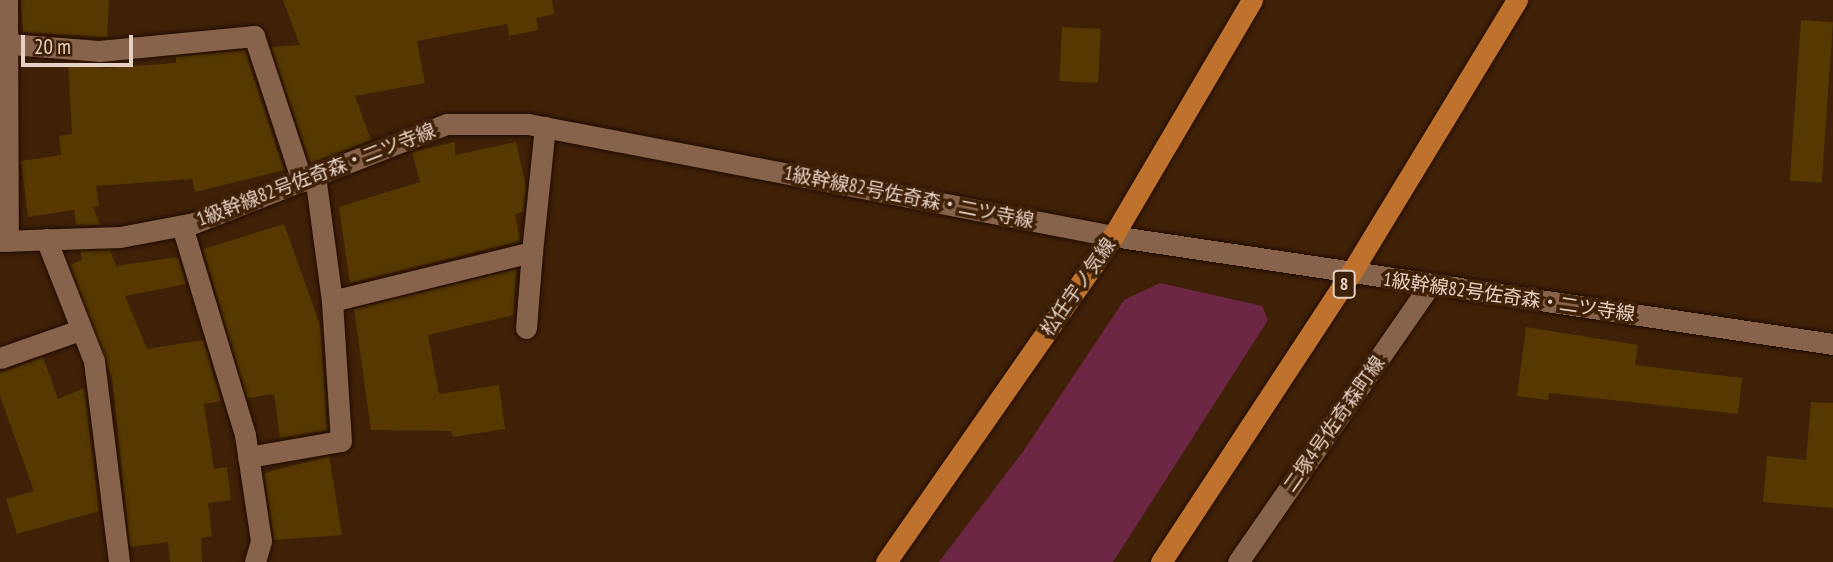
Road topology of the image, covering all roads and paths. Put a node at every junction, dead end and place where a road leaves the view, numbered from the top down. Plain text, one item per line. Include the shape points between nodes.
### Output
1 (7, 0) edge
2 (1252, 0) edge
3 (1517, 0) edge
4 (9, 44) junction
5 (545, 127) junction
6 (308, 178) junction
7 (182, 226) junction
8 (1113, 236) junction
9 (46, 239) junction
10 (4, 241) edge
11 (532, 252) junction
12 (1351, 274) junction
13 (1429, 286) junction
14 (332, 301) junction
15 (526, 328) dead end
16 (80, 330) junction
17 (1833, 344) edge
18 (0, 358) edge
19 (248, 457) junction
20 (119, 562) edge
21 (255, 562) edge
22 (886, 562) edge
23 (1161, 562) edge
24 (1238, 562) edge

1 - 4 street
2 - 8 main road, 松任宇ノ気線
3 - 12 main road, 8
4 - 6 street via 99,51 254,36
4 - 10 street
5 - 6 street, 1級幹線82号佐奇森・二ツ寺線 via 447,124
5 - 8 street, 1級幹線82号佐奇森・二ツ寺線
5 - 11 street
6 - 7 street, 1級幹線82号佐奇森・二ツ寺線
6 - 14 street
7 - 9 street, 1級幹線82号佐奇森・二ツ寺線 via 120,237
7 - 19 street via 215,320
8 - 12 street, 1級幹線82号佐奇森・二ツ寺線
8 - 22 main road, 松任宇ノ気線
9 - 10 street, 1級幹線82号佐奇森・二ツ寺線
9 - 16 street
11 - 14 street
11 - 15 street
12 - 13 street, 1級幹線82号佐奇森・二ツ寺線
12 - 23 main road, 8
13 - 17 street, 1級幹線82号佐奇森・二ツ寺線
13 - 24 street, 二塚4号佐奇森町線
14 - 19 street via 341,441
16 - 18 street
16 - 20 street via 99,387
19 - 21 street via 261,541

